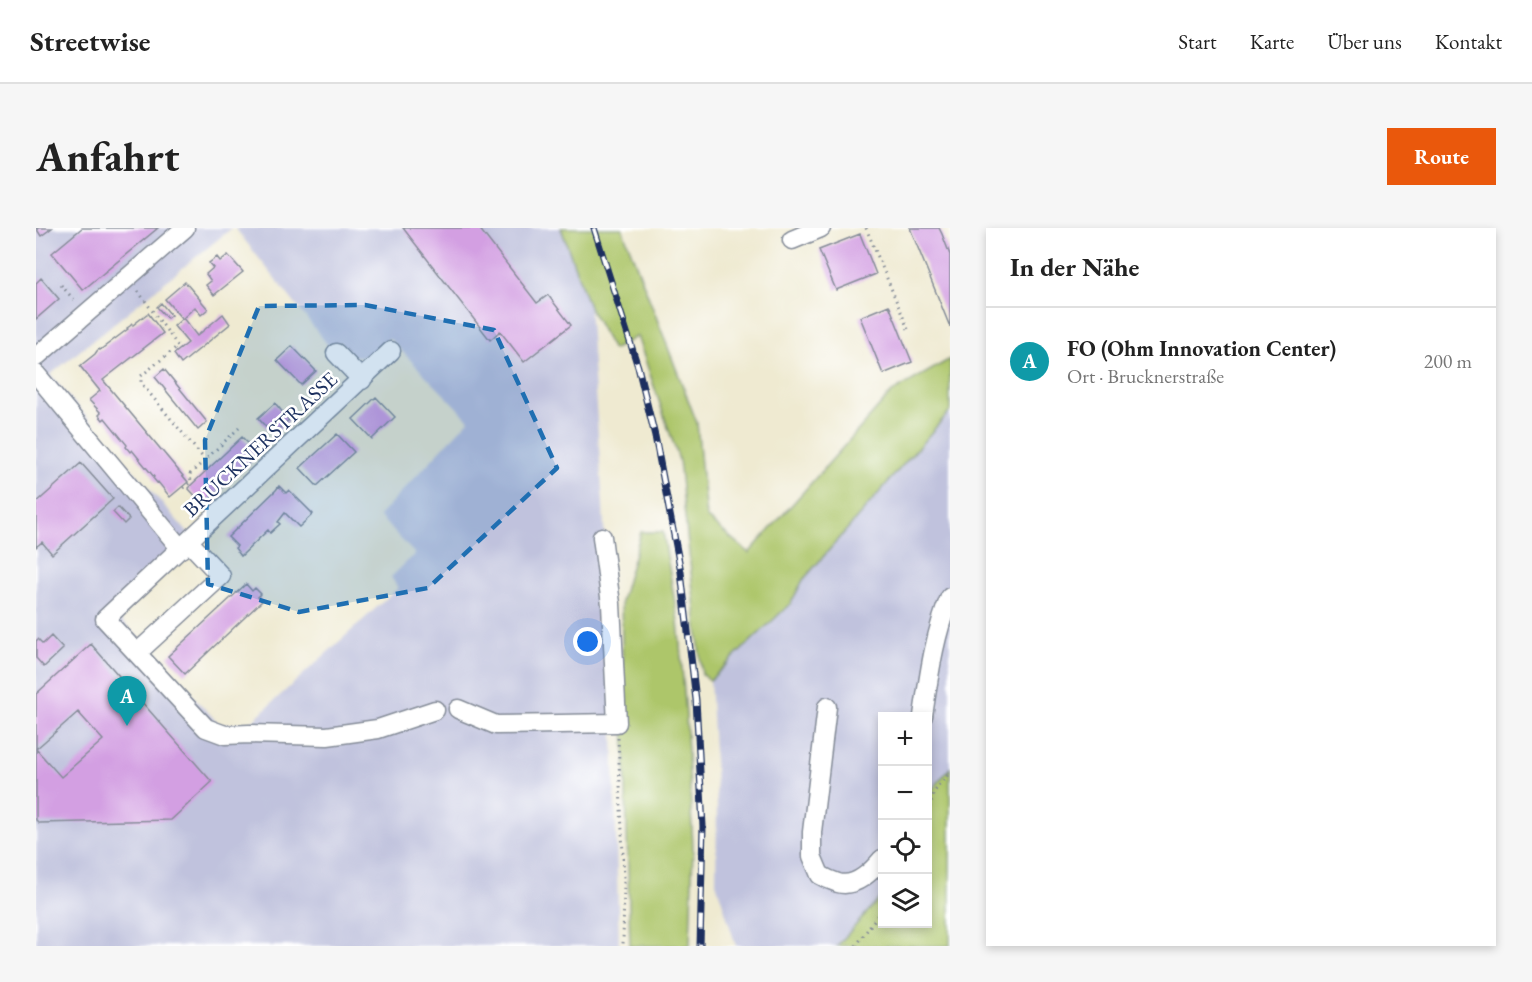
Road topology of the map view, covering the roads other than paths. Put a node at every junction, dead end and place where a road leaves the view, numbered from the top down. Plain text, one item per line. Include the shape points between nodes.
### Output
1 (185, 228) edge
2 (821, 228) edge
3 (792, 240) dead end
4 (391, 351) dead end
5 (336, 353) dead end
6 (36, 357) edge
7 (36, 374) edge
8 (362, 380) junction
9 (602, 537) dead end
10 (185, 545) junction
11 (950, 597) edge
12 (137, 653) junction
13 (828, 707) dead end
14 (458, 709) dead end
15 (435, 710) dead end
16 (924, 712) edge
17 (878, 863) edge

1 - 6 street
2 - 3 street
4 - 8 street, BRUCKNERSTRASSE
5 - 8 street, BRUCKNERSTRASSE
7 - 10 street
8 - 10 street, BRUCKNERSTRASSE
9 - 14 street via 611,604 617,723 496,725
10 - 12 street, BRUCKNERSTRASSE via 105,619
10 - 12 street, BRUCKNERSTRASSE via 221,576
11 - 16 street via 933,651
12 - 15 street, BRUCKNERSTRASSE via 206,728 225,735 327,736 378,729
13 - 17 street via 812,856 820,875 840,884 857,881

